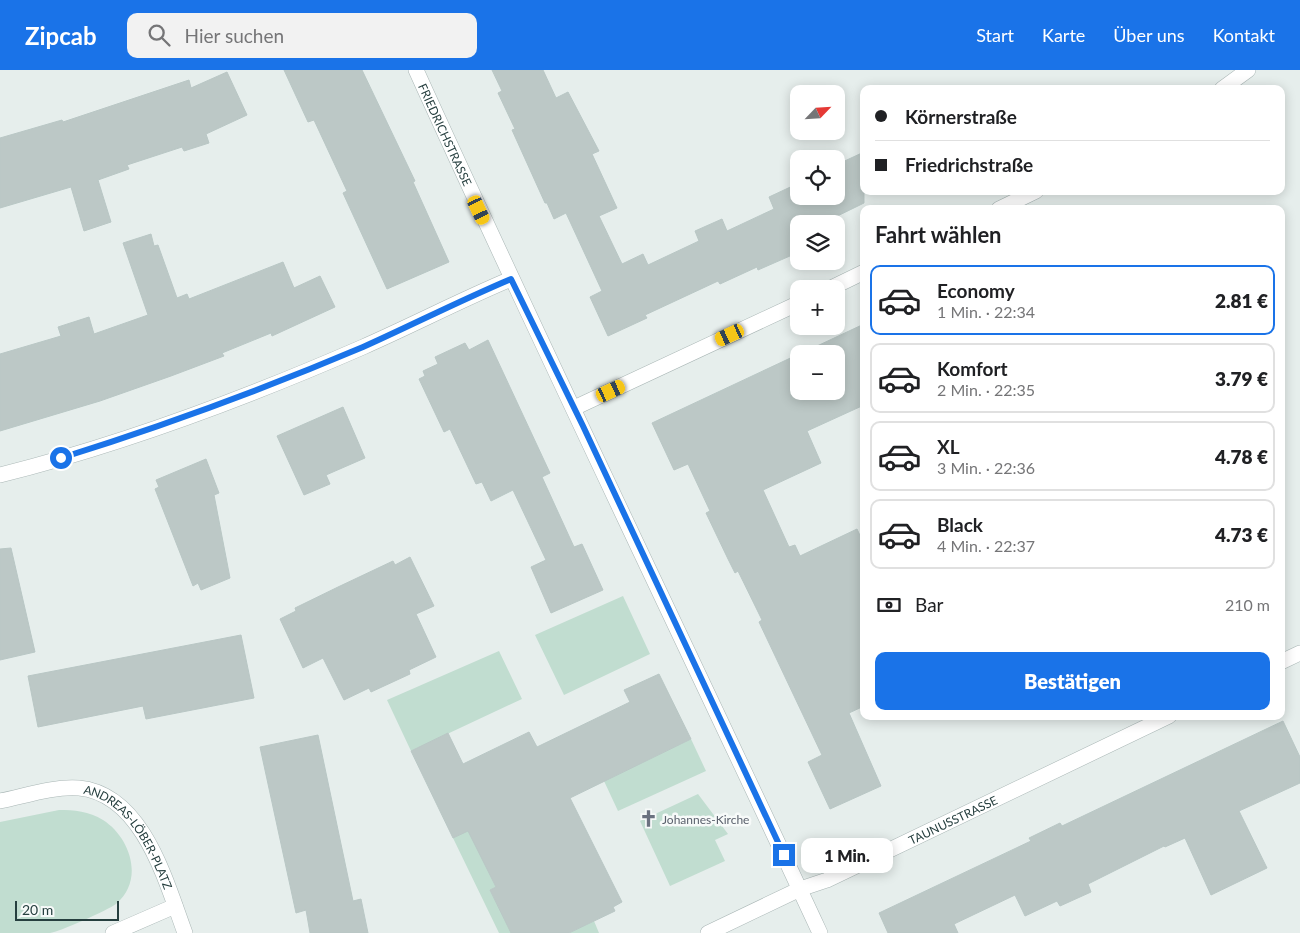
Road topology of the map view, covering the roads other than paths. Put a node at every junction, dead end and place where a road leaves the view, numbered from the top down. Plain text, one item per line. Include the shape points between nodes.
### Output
1 (416, 70) edge
2 (1248, 70) edge
3 (1227, 85) edge
4 (1028, 195) edge
5 (1007, 205) edge
6 (860, 274) edge
7 (511, 279) junction
8 (845, 281) edge
9 (790, 307) edge
10 (574, 408) junction
11 (0, 475) edge
12 (1300, 653) edge
13 (1285, 660) edge
14 (1161, 720) edge
15 (0, 801) edge
16 (800, 890) junction
17 (175, 906) junction
18 (113, 933) edge
19 (185, 933) edge
20 (708, 933) edge
21 (820, 933) edge

1 - 7 street, FRIEDRICHSTRASSE
2 - 3 street
4 - 5 street
6 - 8 street
7 - 10 street, FRIEDRICHSTRASSE
7 - 11 street via 362,347 242,396 109,443
9 - 10 street
10 - 16 street, FRIEDRICHSTRASSE
12 - 13 street
14 - 16 street, TAUNUSSTRASSE
15 - 17 street, ANDREAS-LÖBER-PLATZ via 77,788 109,797 122,806 142,830
16 - 20 street, TAUNUSSTRASSE
16 - 21 street, FRIEDRICHSTRASSE
17 - 18 street, ANDREAS-LÖBER-PLATZ
17 - 19 street

